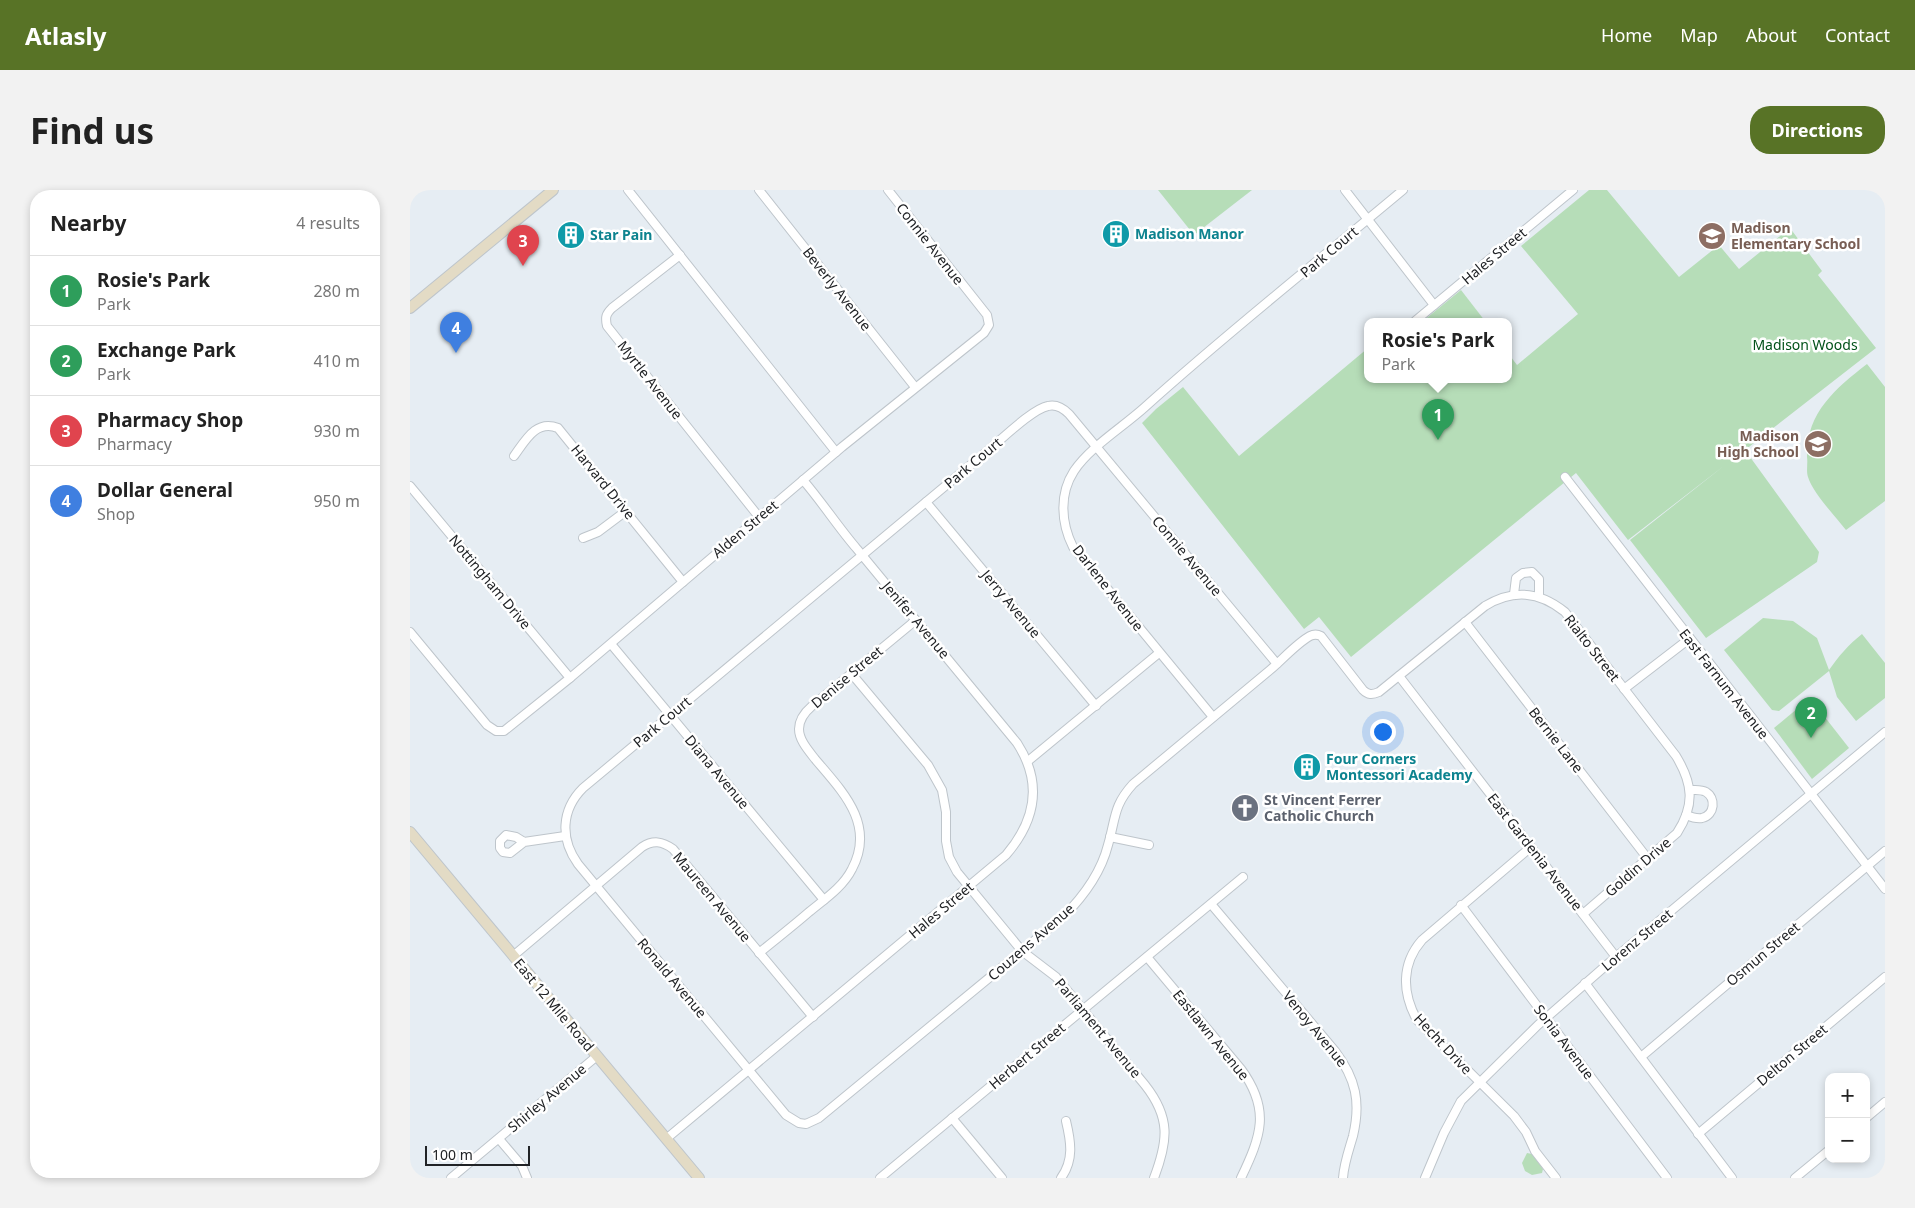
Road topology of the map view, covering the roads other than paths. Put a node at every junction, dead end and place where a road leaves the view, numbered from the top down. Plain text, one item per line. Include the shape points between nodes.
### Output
1 (553, 190) edge
2 (628, 190) edge
3 (759, 190) edge
4 (888, 190) edge
5 (1345, 190) edge
6 (1404, 190) edge
7 (1573, 190) edge
8 (1368, 220) junction
9 (680, 256) junction
10 (1434, 305) junction
11 (410, 308) edge
12 (1419, 318) edge
13 (990, 322) joint
14 (915, 387) junction
15 (1097, 448) junction
16 (836, 452) junction
17 (514, 456) dead end
18 (1565, 477) dead end
19 (803, 480) junction
20 (410, 486) edge
21 (926, 502) junction
22 (626, 511) junction
23 (759, 517) junction
24 (583, 538) dead end
25 (862, 556) junction
26 (683, 582) junction
27 (1514, 594) junction
28 (1539, 597) junction
29 (916, 620) junction
30 (1465, 622) junction
31 (410, 632) edge
32 (1689, 639) junction
33 (610, 644) junction
34 (1160, 653) junction
35 (1277, 664) junction
36 (851, 673) junction
37 (1399, 676) junction
38 (570, 678) junction
39 (1624, 689) junction
40 (1369, 694) joint
41 (1096, 706) junction
42 (670, 716) junction
43 (1213, 717) junction
44 (1885, 732) edge
45 (1028, 761) junction
46 (1690, 790) junction
47 (1810, 794) junction
48 (1686, 816) junction
49 (410, 832) edge
50 (565, 836) junction
51 (1110, 837) junction
52 (524, 842) dead end
53 (1149, 845) dead end
54 (1531, 847) junction
55 (1885, 851) edge
56 (1648, 859) junction
57 (1867, 866) junction
58 (1243, 877) dead end
59 (596, 887) junction
60 (969, 887) junction
61 (1885, 889) edge
62 (824, 900) junction
63 (1211, 904) junction
64 (1461, 905) junction
65 (1583, 914) junction
66 (1022, 951) junction
67 (759, 953) junction
68 (513, 956) junction
69 (1147, 956) junction
70 (1616, 957) junction
71 (1885, 977) edge
72 (1585, 983) junction
73 (1083, 1010) junction
74 (813, 1017) junction
75 (1546, 1017) junction
76 (597, 1056) junction
77 (1641, 1057) junction
78 (749, 1070) junction
79 (1480, 1082) junction
80 (1885, 1102) edge
81 (1870, 1115) edge
82 (952, 1118) junction
83 (1066, 1121) dead end
84 (1698, 1134) junction
85 (499, 1138) junction
86 (666, 1139) junction
87 (1825, 1153) edge
88 (891, 1174) edge
89 (451, 1178) edge
90 (527, 1178) edge
91 (699, 1178) edge
92 (880, 1178) edge
93 (1002, 1178) edge
94 (1061, 1178) edge
95 (1154, 1178) edge
96 (1241, 1178) edge
97 (1343, 1178) edge
98 (1425, 1178) edge
99 (1556, 1178) edge
100 (1667, 1178) edge
101 (1732, 1178) edge
102 (1795, 1178) edge

1 - 11 main road
2 - 9 street
3 - 14 street, Beverly Avenue
4 - 13 street, Connie Avenue
5 - 8 street
6 - 8 street, Park Court
7 - 10 street, Hales Street
8 - 10 street
8 - 15 street, Park Court
9 - 16 street
9 - 23 street, Myrtle Avenue via 612,308 607,313 607,326
10 - 12 street, Hales Street
13 - 14 street, Alden Street via 984,333
14 - 16 street, Alden Street
15 - 21 street, Park Court via 1064,409 1054,406 1042,408
15 - 34 street, Darlene Avenue via 1081,462 1068,483 1063,512 1066,530 1079,556
15 - 35 street, Connie Avenue
16 - 19 street, Alden Street
17 - 22 street, Harvard Drive via 538,428 550,425 558,428
18 - 32 street, East Farnum Avenue
19 - 23 street, Alden Street
19 - 25 street, Jenifer Avenue
20 - 38 street, Nottingham Drive
21 - 25 street, Park Court
21 - 41 street, Jerry Avenue
22 - 24 street via 598,532
22 - 26 street, Harvard Drive
23 - 26 street, Alden Street
25 - 29 street, Jenifer Avenue
25 - 42 street, Park Court
26 - 33 street, Alden Street
27 - 28 street, Rialto Street
27 - 28 street via 1516,578 1532,572 1539,578
27 - 30 street, Rialto Street via 1492,602
28 - 39 street, Rialto Street via 1565,612
29 - 36 street, Denise Street
29 - 45 street, Jenifer Avenue via 1009,732
30 - 37 street, Rialto Street
30 - 56 street, Bernie Lane
31 - 38 street, Alden Street via 487,725 496,731 508,729
32 - 39 street, Rialto Street
32 - 47 street, East Farnum Avenue
33 - 38 street, Alden Street
33 - 42 street, Diana Avenue
34 - 41 street
34 - 43 street, Darlene Avenue
35 - 40 street, Couzens Avenue via 1315,634 1325,640
35 - 43 street, Couzens Avenue
36 - 60 street, Parliament Avenue via 936,777 944,801 949,857
36 - 62 street, Denise Street via 806,712 799,730 805,746 851,804 860,834 860,847 852,869
37 - 40 street, Rialto Street via 1379,692
37 - 54 street, East Gardenia Avenue
39 - 46 street, Goldin Drive via 1676,756 1687,775
41 - 45 street
42 - 50 street, Park Court via 577,794 565,819
42 - 62 street, Diana Avenue
43 - 51 street, Couzens Avenue via 1125,792 1115,811
44 - 47 street, Lorenz Street
45 - 60 street, Hales Street via 1033,794 1026,828 1006,856
46 - 48 street, Goldin Drive
46 - 48 street via 1705,792 1713,805 1705,817
47 - 57 street, East Farnum Avenue
47 - 70 street, Lorenz Street
48 - 56 street, Goldin Drive via 1677,833
49 - 68 main road, East 12 Mile Road
50 - 52 street
50 - 59 street, Park Court via 572,856
51 - 53 street
51 - 66 street, Couzens Avenue via 1099,869 1084,895
54 - 64 street, Hecht Drive
54 - 65 street, East Gardenia Avenue
55 - 57 street, Osmun Street
56 - 65 street, Goldin Drive
57 - 61 street, East Farnum Avenue
57 - 77 street, Osmun Street
58 - 63 street, Herbert Street
59 - 67 street, Maureen Avenue via 642,847 653,842 666,844
59 - 68 street
59 - 78 street, Ronald Avenue
60 - 66 street, Parliament Avenue
60 - 74 street, Hales Street
62 - 67 street, Denise Street
63 - 69 street, Herbert Street
63 - 97 street, Venoy Avenue via 1348,1070 1356,1092 1357,1111
64 - 75 street, Sonia Avenue
64 - 79 street, Hecht Drive via 1416,946 1408,963 1406,989 1412,1010 1421,1024
65 - 70 street, East Gardenia Avenue
66 - 73 street, Parliament Avenue via 1056,977
66 - 78 street, Couzens Avenue via 813,1122 806,1124 792,1120
67 - 74 street, Maureen Avenue
68 - 76 main road, East 12 Mile Road
69 - 73 street, Herbert Street
69 - 96 street, Eastlawn Avenue via 1241,1069 1254,1090 1260,1131
70 - 72 street, Lorenz Street
71 - 84 street, Delton Street
72 - 75 street, Lorenz Street
72 - 77 street
73 - 82 street, Herbert Street
73 - 95 street, Parliament Avenue via 1146,1085 1161,1110 1165,1141
74 - 78 street, Hales Street
75 - 79 street, Lorenz Street
75 - 100 street, Sonia Avenue
76 - 85 street, Shirley Avenue
76 - 86 main road, East 12 Mile Road
77 - 84 street
78 - 86 street, Hales Street
79 - 98 street, Lorenz Street via 1456,1109
79 - 99 street, Hecht Drive via 1521,1124 1535,1151
80 - 81 street
82 - 88 street, Herbert Street
82 - 93 street
83 - 94 street via 1071,1150 1068,1167
84 - 101 street
85 - 89 street, Shirley Avenue
85 - 90 street via 522,1166
86 - 91 main road, East 12 Mile Road
87 - 102 street
88 - 92 street, Herbert Street

